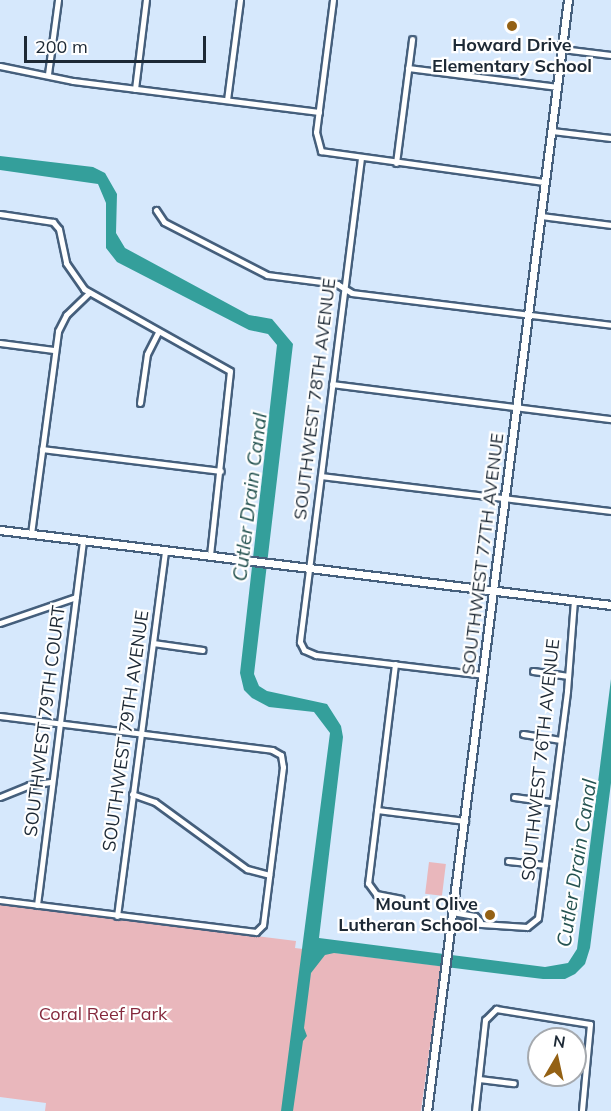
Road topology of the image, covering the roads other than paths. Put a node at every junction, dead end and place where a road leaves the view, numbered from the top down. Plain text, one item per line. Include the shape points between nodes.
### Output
1 (58, 0) edge
2 (146, 0) edge
3 (240, 0) edge
4 (333, 0) edge
5 (568, 0) edge
6 (412, 39) dead end
7 (562, 50) junction
8 (611, 56) edge
9 (0, 66) edge
10 (408, 68) junction
11 (48, 74) junction
12 (558, 87) junction
13 (135, 89) junction
14 (227, 100) junction
15 (319, 112) junction
16 (552, 131) junction
17 (611, 138) edge
18 (361, 158) junction
19 (396, 163) junction
20 (545, 182) junction
21 (156, 210) dead end
22 (0, 213) edge
23 (541, 216) junction
24 (611, 225) edge
25 (344, 288) junction
26 (89, 293) junction
27 (528, 315) junction
28 (611, 325) edge
29 (158, 332) junction
30 (0, 343) edge
31 (54, 350) junction
32 (332, 384) junction
33 (140, 403) dead end
34 (517, 407) junction
35 (611, 418) edge
36 (42, 449) junction
37 (220, 471) junction
38 (321, 476) junction
39 (506, 498) junction
40 (611, 511) edge
41 (0, 530) edge
42 (31, 534) junction
43 (83, 540) junction
44 (165, 551) junction
45 (210, 556) junction
46 (309, 568) junction
47 (493, 592) junction
48 (76, 597) junction
49 (574, 600) junction
50 (611, 605) edge
51 (0, 623) edge
52 (153, 643) junction
53 (202, 650) dead end
54 (395, 664) junction
55 (533, 671) dead end
56 (483, 675) junction
57 (567, 676) junction
58 (0, 716) edge
59 (59, 723) junction
60 (141, 734) junction
61 (524, 734) dead end
62 (561, 740) junction
63 (51, 782) junction
64 (132, 794) junction
65 (0, 797) edge
66 (514, 797) dead end
67 (550, 802) junction
68 (377, 810) junction
69 (465, 821) junction
70 (508, 861) dead end
71 (545, 865) junction
72 (268, 875) junction
73 (401, 898) dead end
74 (0, 900) edge
75 (37, 905) junction
76 (452, 912) junction
77 (117, 916) junction
78 (480, 921) junction
79 (451, 922) junction
80 (479, 1079) junction
81 (514, 1083) dead end
82 (427, 1111) edge
83 (475, 1111) edge
84 (582, 1111) edge

1 - 11 street
2 - 13 street
3 - 14 street
4 - 15 street
5 - 7 street, SOUTHWEST 77TH AVENUE
6 - 10 street
7 - 8 street
7 - 12 street, SOUTHWEST 77TH AVENUE
9 - 11 street
10 - 12 street
10 - 19 street
11 - 13 street
12 - 16 street, SOUTHWEST 77TH AVENUE
13 - 14 street
14 - 15 street
15 - 18 street via 316,137 321,151
16 - 17 street
16 - 20 street, SOUTHWEST 77TH AVENUE
18 - 19 street
18 - 25 street, SOUTHWEST 78TH AVENUE
19 - 20 street
20 - 23 street, SOUTHWEST 77TH AVENUE
21 - 25 street via 164,222 261,273
22 - 26 street via 56,224 68,268
23 - 24 street
23 - 27 street, SOUTHWEST 77TH AVENUE
25 - 27 street via 352,293
25 - 32 street, SOUTHWEST 78TH AVENUE
26 - 29 street
26 - 31 street via 62,321
27 - 28 street
27 - 34 street, SOUTHWEST 77TH AVENUE
29 - 33 street via 145,359
29 - 37 street via 230,371
30 - 31 street
31 - 36 street
32 - 34 street
32 - 38 street, SOUTHWEST 78TH AVENUE
34 - 35 street
34 - 39 street, SOUTHWEST 77TH AVENUE
36 - 37 street
36 - 42 street
37 - 45 street
38 - 39 street
38 - 46 street, SOUTHWEST 78TH AVENUE
39 - 40 street
39 - 47 street, SOUTHWEST 77TH AVENUE
41 - 42 street
42 - 43 street
43 - 44 street
43 - 48 street, SOUTHWEST 79TH COURT
44 - 45 street
44 - 52 street, SOUTHWEST 79TH AVENUE
45 - 46 street
46 - 47 street
46 - 54 street, SOUTHWEST 78TH AVENUE via 301,644 316,655
47 - 49 street
47 - 56 street, SOUTHWEST 77TH AVENUE
48 - 51 street
48 - 59 street, SOUTHWEST 79TH COURT
49 - 50 street
49 - 57 street, SOUTHWEST 76TH AVENUE
52 - 53 street
52 - 60 street, SOUTHWEST 79TH AVENUE
54 - 56 street
54 - 68 street
55 - 57 street
56 - 69 street, SOUTHWEST 77TH AVENUE
57 - 62 street, SOUTHWEST 76TH AVENUE
58 - 59 street
59 - 60 street
59 - 63 street, SOUTHWEST 79TH COURT
60 - 64 street, SOUTHWEST 79TH AVENUE
60 - 72 street via 280,754 283,767
61 - 62 street
62 - 67 street, SOUTHWEST 76TH AVENUE
63 - 65 street via 29,785
63 - 75 street, SOUTHWEST 79TH COURT
64 - 72 street via 155,802 248,869
64 - 77 street, SOUTHWEST 79TH AVENUE
66 - 67 street
67 - 71 street, SOUTHWEST 76TH AVENUE
68 - 69 street
68 - 73 street via 368,879 372,892
69 - 76 street, SOUTHWEST 77TH AVENUE
70 - 71 street
71 - 78 street, SOUTHWEST 76TH AVENUE via 535,923 526,927
72 - 77 street via 263,925 253,932
74 - 75 street
75 - 77 street
76 - 78 street via 476,916
76 - 79 street, SOUTHWEST 77TH AVENUE
78 - 79 street via 473,925
79 - 82 street, SOUTHWEST 77TH AVENUE
80 - 81 street
80 - 83 street
80 - 84 street via 485,1020 496,1009 590,1024

